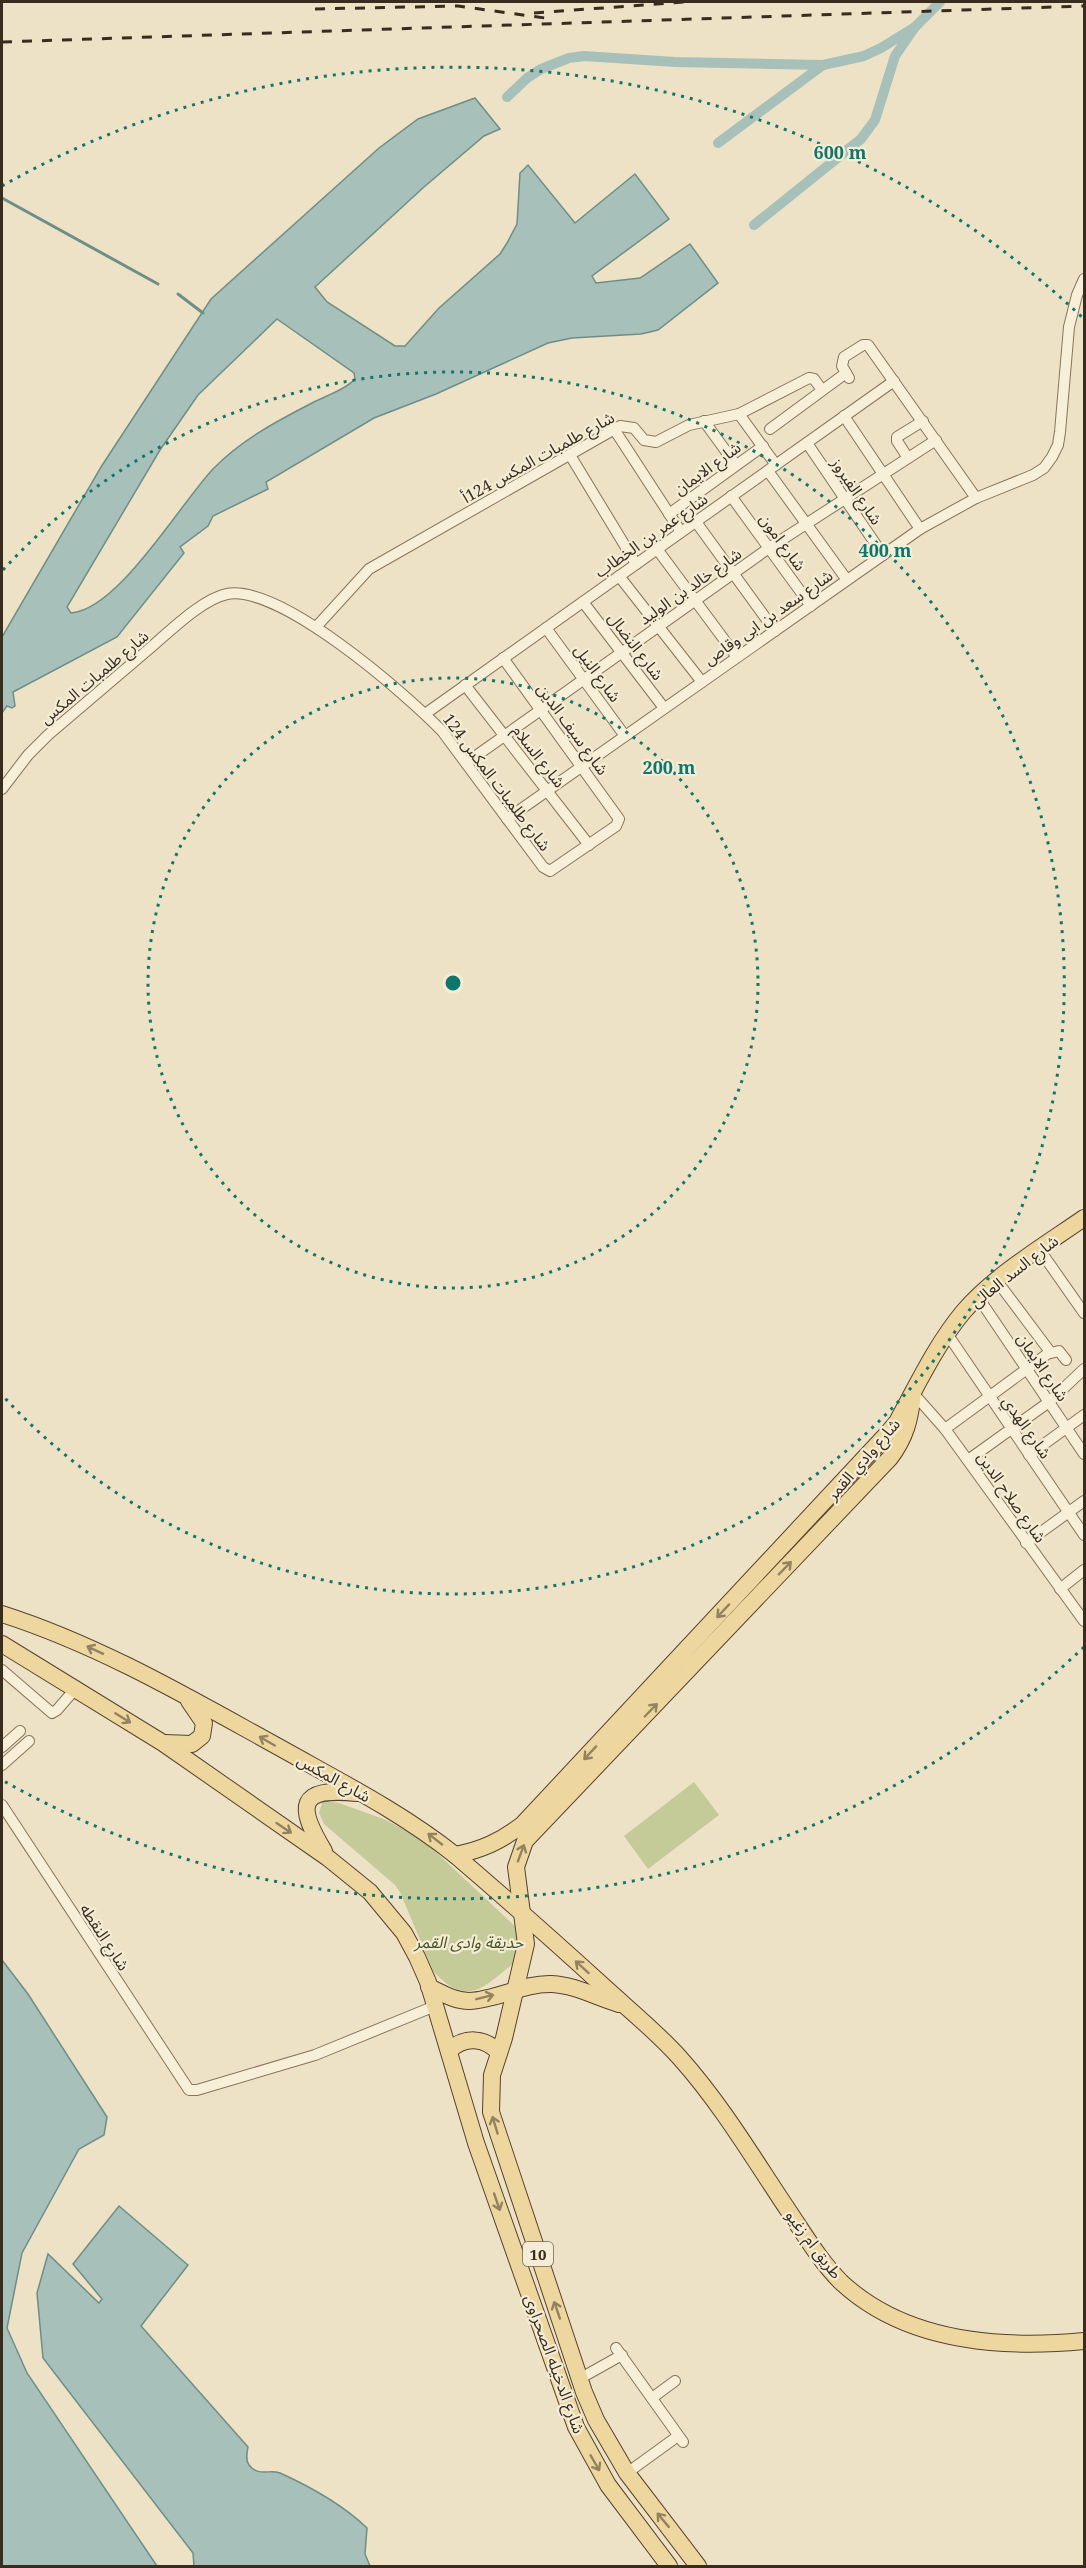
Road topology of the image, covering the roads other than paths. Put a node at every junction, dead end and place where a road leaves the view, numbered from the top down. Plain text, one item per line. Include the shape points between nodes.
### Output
1 (1084, 279) edge
2 (894, 381) junction
3 (822, 390) junction
4 (784, 393) junction
5 (795, 410) junction
6 (739, 414) junction
7 (844, 416) junction
8 (704, 421) junction
9 (923, 422) junction
10 (614, 429) junction
11 (770, 429) dead end
12 (936, 440) junction
13 (807, 443) junction
14 (763, 446) junction
15 (570, 455) junction
16 (908, 458) junction
17 (736, 465) junction
18 (772, 468) junction
19 (884, 474) junction
20 (732, 496) junction
21 (976, 498) junction
22 (846, 500) junction
23 (669, 514) junction
24 (696, 522) junction
25 (806, 525) junction
26 (920, 529) junction
27 (681, 532) junction
28 (769, 548) junction
29 (657, 549) junction
30 (883, 555) junction
31 (636, 564) junction
32 (733, 573) junction
33 (619, 576) junction
34 (847, 580) junction
35 (215, 597) joint
36 (695, 601) junction
37 (583, 602) junction
38 (811, 606) junction
39 (317, 626) junction
40 (659, 627) junction
41 (546, 628) junction
42 (775, 631) junction
43 (622, 653) junction
44 (737, 657) junction
45 (503, 658) junction
46 (584, 680) junction
47 (702, 682) junction
48 (465, 686) junction
49 (664, 708) junction
50 (541, 710) junction
51 (425, 714) junction
52 (504, 736) junction
53 (625, 736) junction
54 (466, 763) junction
55 (582, 766) junction
56 (2, 789) edge
57 (547, 791) junction
58 (507, 819) junction
59 (589, 845) junction
60 (1084, 1218) edge
61 (1039, 1249) junction
62 (997, 1281) junction
63 (978, 1297) junction
64 (1084, 1313) edge
65 (948, 1335) junction
66 (1050, 1352) junction
67 (1066, 1360) dead end
68 (1026, 1369) junction
69 (1084, 1372) edge
70 (913, 1393) junction
71 (988, 1397) junction
72 (1049, 1402) junction
73 (1084, 1415) edge
74 (1067, 1428) junction
75 (945, 1429) junction
76 (1011, 1430) junction
77 (1084, 1454) edge
78 (1029, 1455) junction
79 (968, 1460) junction
80 (1084, 1501) edge
81 (1069, 1512) junction
82 (1084, 1535) edge
83 (1026, 1543) junction
84 (1084, 1570) edge
85 (1060, 1589) junction
86 (2, 1614) edge
87 (1084, 1621) edge
88 (2, 1644) edge
89 (2, 1670) edge
90 (76, 1688) junction
91 (186, 1696) junction
92 (20, 1731) dead end
93 (28, 1741) dead end
94 (163, 1743) junction
95 (2, 1747) edge
96 (2, 1765) edge
97 (363, 1794) junction
98 (2, 1805) edge
99 (455, 1855) junction
100 (328, 1858) junction
101 (520, 1911) junction
102 (429, 1988) junction
103 (515, 1989) junction
104 (435, 2006) junction
105 (626, 2006) junction
106 (449, 2051) junction
107 (499, 2053) junction
108 (567, 2340) junction
109 (1084, 2341) edge
110 (547, 2348) junction
111 (579, 2379) junction
112 (675, 2380) dead end
113 (652, 2398) junction
114 (627, 2472) junction
115 (669, 2566) edge
116 (698, 2566) edge

1 - 21 street, شارع سعد بن ابى وقاص via 1069,327 1060,432 1052,458 1033,475
2 - 3 street via 870,347 863,345 844,357 842,366 847,375
2 - 7 street, شارع عمر بن الخطاب
2 - 9 street
3 - 4 street, شارع طلمبات المكس 124أ via 811,378
3 - 5 street
4 - 5 street
4 - 6 street, شارع طلمبات المكس 124أ
5 - 11 street
6 - 8 street, شارع طلمبات المكس 124أ
6 - 14 street
7 - 13 street, شارع عمر بن الخطاب
7 - 19 street
8 - 10 street, شارع طلمبات المكس 124أ via 656,442 644,440 634,428
8 - 17 street
9 - 12 street
9 - 16 street via 897,437
10 - 15 street, شارع طلمبات المكس 124أ
10 - 23 street
12 - 16 street, شارع خالد بن الوليد
12 - 21 street
13 - 18 street, شارع عمر بن الخطاب
13 - 22 street, شارع الفيروز
14 - 17 street, شارع الايمان
14 - 18 street
15 - 31 street
15 - 39 street, شارع طلمبات المكس 124أ via 369,569
16 - 19 street, شارع خالد بن الوليد
17 - 23 street, شارع الايمان
18 - 20 street, شارع عمر بن الخطاب
18 - 25 street
19 - 22 street, شارع خالد بن الوليد
19 - 26 street
20 - 24 street, شارع عمر بن الخطاب
20 - 28 street, شارع امون
21 - 26 street, شارع سعد بن ابى وقاص
22 - 25 street, شارع خالد بن الوليد
22 - 30 street, شارع الفيروز
23 - 27 street
24 - 27 street, شارع عمر بن الخطاب
24 - 32 street
25 - 28 street, شارع خالد بن الوليد
25 - 34 street
26 - 30 street, شارع سعد بن ابى وقاص
27 - 29 street, شارع عمر بن الخطاب
28 - 32 street, شارع خالد بن الوليد
28 - 38 street, شارع امون
29 - 31 street, شارع عمر بن الخطاب
29 - 36 street
30 - 34 street, شارع سعد بن ابى وقاص
31 - 33 street, شارع عمر بن الخطاب
32 - 36 street, شارع خالد بن الوليد
32 - 42 street
33 - 37 street, شارع عمر بن الخطاب
33 - 40 street
34 - 38 street, شارع سعد بن ابى وقاص
35 - 39 street, شارع طلمبات المكس 124 via 251,594
35 - 56 street, شارع طلمبات المكس via 48,735
36 - 40 street, شارع خالد بن الوليد
36 - 44 street
37 - 41 street, شارع عمر بن الخطاب
37 - 43 street, شارع النضال
38 - 42 street, شارع سعد بن ابى وقاص
39 - 51 street, شارع طلمبات المكس 124
40 - 43 street, شارع خالد بن الوليد
40 - 47 street
41 - 45 street, شارع عمر بن الخطاب
41 - 46 street, شارع النيل
42 - 44 street, شارع سعد بن ابى وقاص
43 - 46 street, شارع خالد بن الوليد
43 - 49 street, شارع النضال
44 - 47 street, شارع سعد بن ابى وقاص
45 - 48 street, شارع عمر بن الخطاب
45 - 50 street, شارع سيف الدين
46 - 50 street, شارع خالد بن الوليد
46 - 53 street, شارع النيل
47 - 49 street, شارع سعد بن ابى وقاص
48 - 51 street, شارع عمر بن الخطاب
48 - 52 street, شارع السلام
49 - 53 street, شارع سعد بن ابى وقاص
50 - 52 street, شارع خالد بن الوليد
50 - 55 street, شارع سيف الدين
51 - 54 street, شارع طلمبات المكس 124
52 - 54 street, شارع خالد بن الوليد
52 - 57 street, شارع السلام
53 - 55 street, شارع سعد بن ابى وقاص
54 - 58 street, شارع طلمبات المكس 124
55 - 57 street, شارع سعد بن ابى وقاص
55 - 59 street, شارع سيف الدين via 619,817 618,824
57 - 58 street, شارع سعد بن ابى وقاص
57 - 59 street, شارع السلام
58 - 59 street, شارع طلمبات المكس 124 via 546,870 553,870
60 - 61 main road, شارع السد العالى
61 - 62 main road, شارع السد العالى
61 - 64 street
62 - 63 main road, شارع السد العالى
62 - 66 street
63 - 65 main road, شارع السد العالى
63 - 68 street, شارع الايمان
65 - 70 main road, شارع السد العالى
65 - 71 street, شارع الهدي
66 - 67 street via 1059,1351
66 - 68 street
68 - 71 street
68 - 72 street, شارع الايمان
69 - 72 street
70 - 75 street, شارع صلاح الدين
70 -> 99 main road, شارع وادي القمر via 878,1446 523,1824 488,1847
101 -> 70 main road, شارع وادي القمر via 516,1867 525,1841 890,1458 909,1426
71 - 75 street
71 - 76 street, شارع الهدي
72 - 74 street, شارع الايمان
72 - 76 street
73 - 74 street
74 - 77 street, شارع الايمان
74 - 78 street
75 - 79 street, شارع صلاح الدين
76 - 78 street, شارع الهدي
76 - 79 street
78 - 81 street, شارع الهدي
79 - 83 street, شارع صلاح الدين
80 - 81 street
81 - 82 street, شارع الهدي
81 - 83 street
83 - 85 street, شارع صلاح الدين
84 - 85 street
85 - 87 street, شارع صلاح الدين
91 -> 86 main road, شارع المكس via 95,1649
88 - 90 main road
89 - 90 street via 52,1713
90 -> 94 main road
91 - 94 main road via 204,1723 202,1736 192,1744
97 -> 91 main road, شارع المكس
92 - 95 street
93 - 96 street
94 -> 100 main road
99 -> 97 main road, شارع المكس via 426,1832
97 - 100 main road via 321,1792 307,1806 309,1826
98 - 104 street, شارع النقطه via 183,2085 193,2091 315,2055
99 - 101 main road, شارع المكس
100 - 102 main road via 350,1873 388,1912 417,1957
101 - 103 main road, شارع الدخيله الصحراوى / 10 via 526,1944
105 -> 101 main road, شارع المكس
102 -> 103 main road via 468,2001
102 - 104 main road
103 - 105 main road via 551,1984
103 - 107 main road, شارع الدخيله الصحراوى / 10
104 - 106 main road, شارع الدخيله الصحراوى / 10
105 - 109 main road, طريق ام زغيو via 698,2079 820,2258 865,2301 910,2325 949,2336 1025,2344
106 - 107 main road via 472,2040 484,2042
106 -> 110 main road, شارع الدخيله الصحراوى / 10 via 476,2143
108 -> 107 main road, شارع الدخيله الصحراوى / 10 via 491,2112 490,2087
108 - 110 main road
108 - 111 main road, شارع الدخيله الصحراوى / 10
110 -> 115 main road, شارع الدخيله الصحراوى / 10 via 591,2457
111 - 113 street via 619,2351
111 - 114 main road, شارع الدخيله الصحراوى / 10 via 596,2420
112 - 113 street
113 - 114 street via 680,2439
116 -> 114 main road, شارع الدخيله الصحراوى / 10

